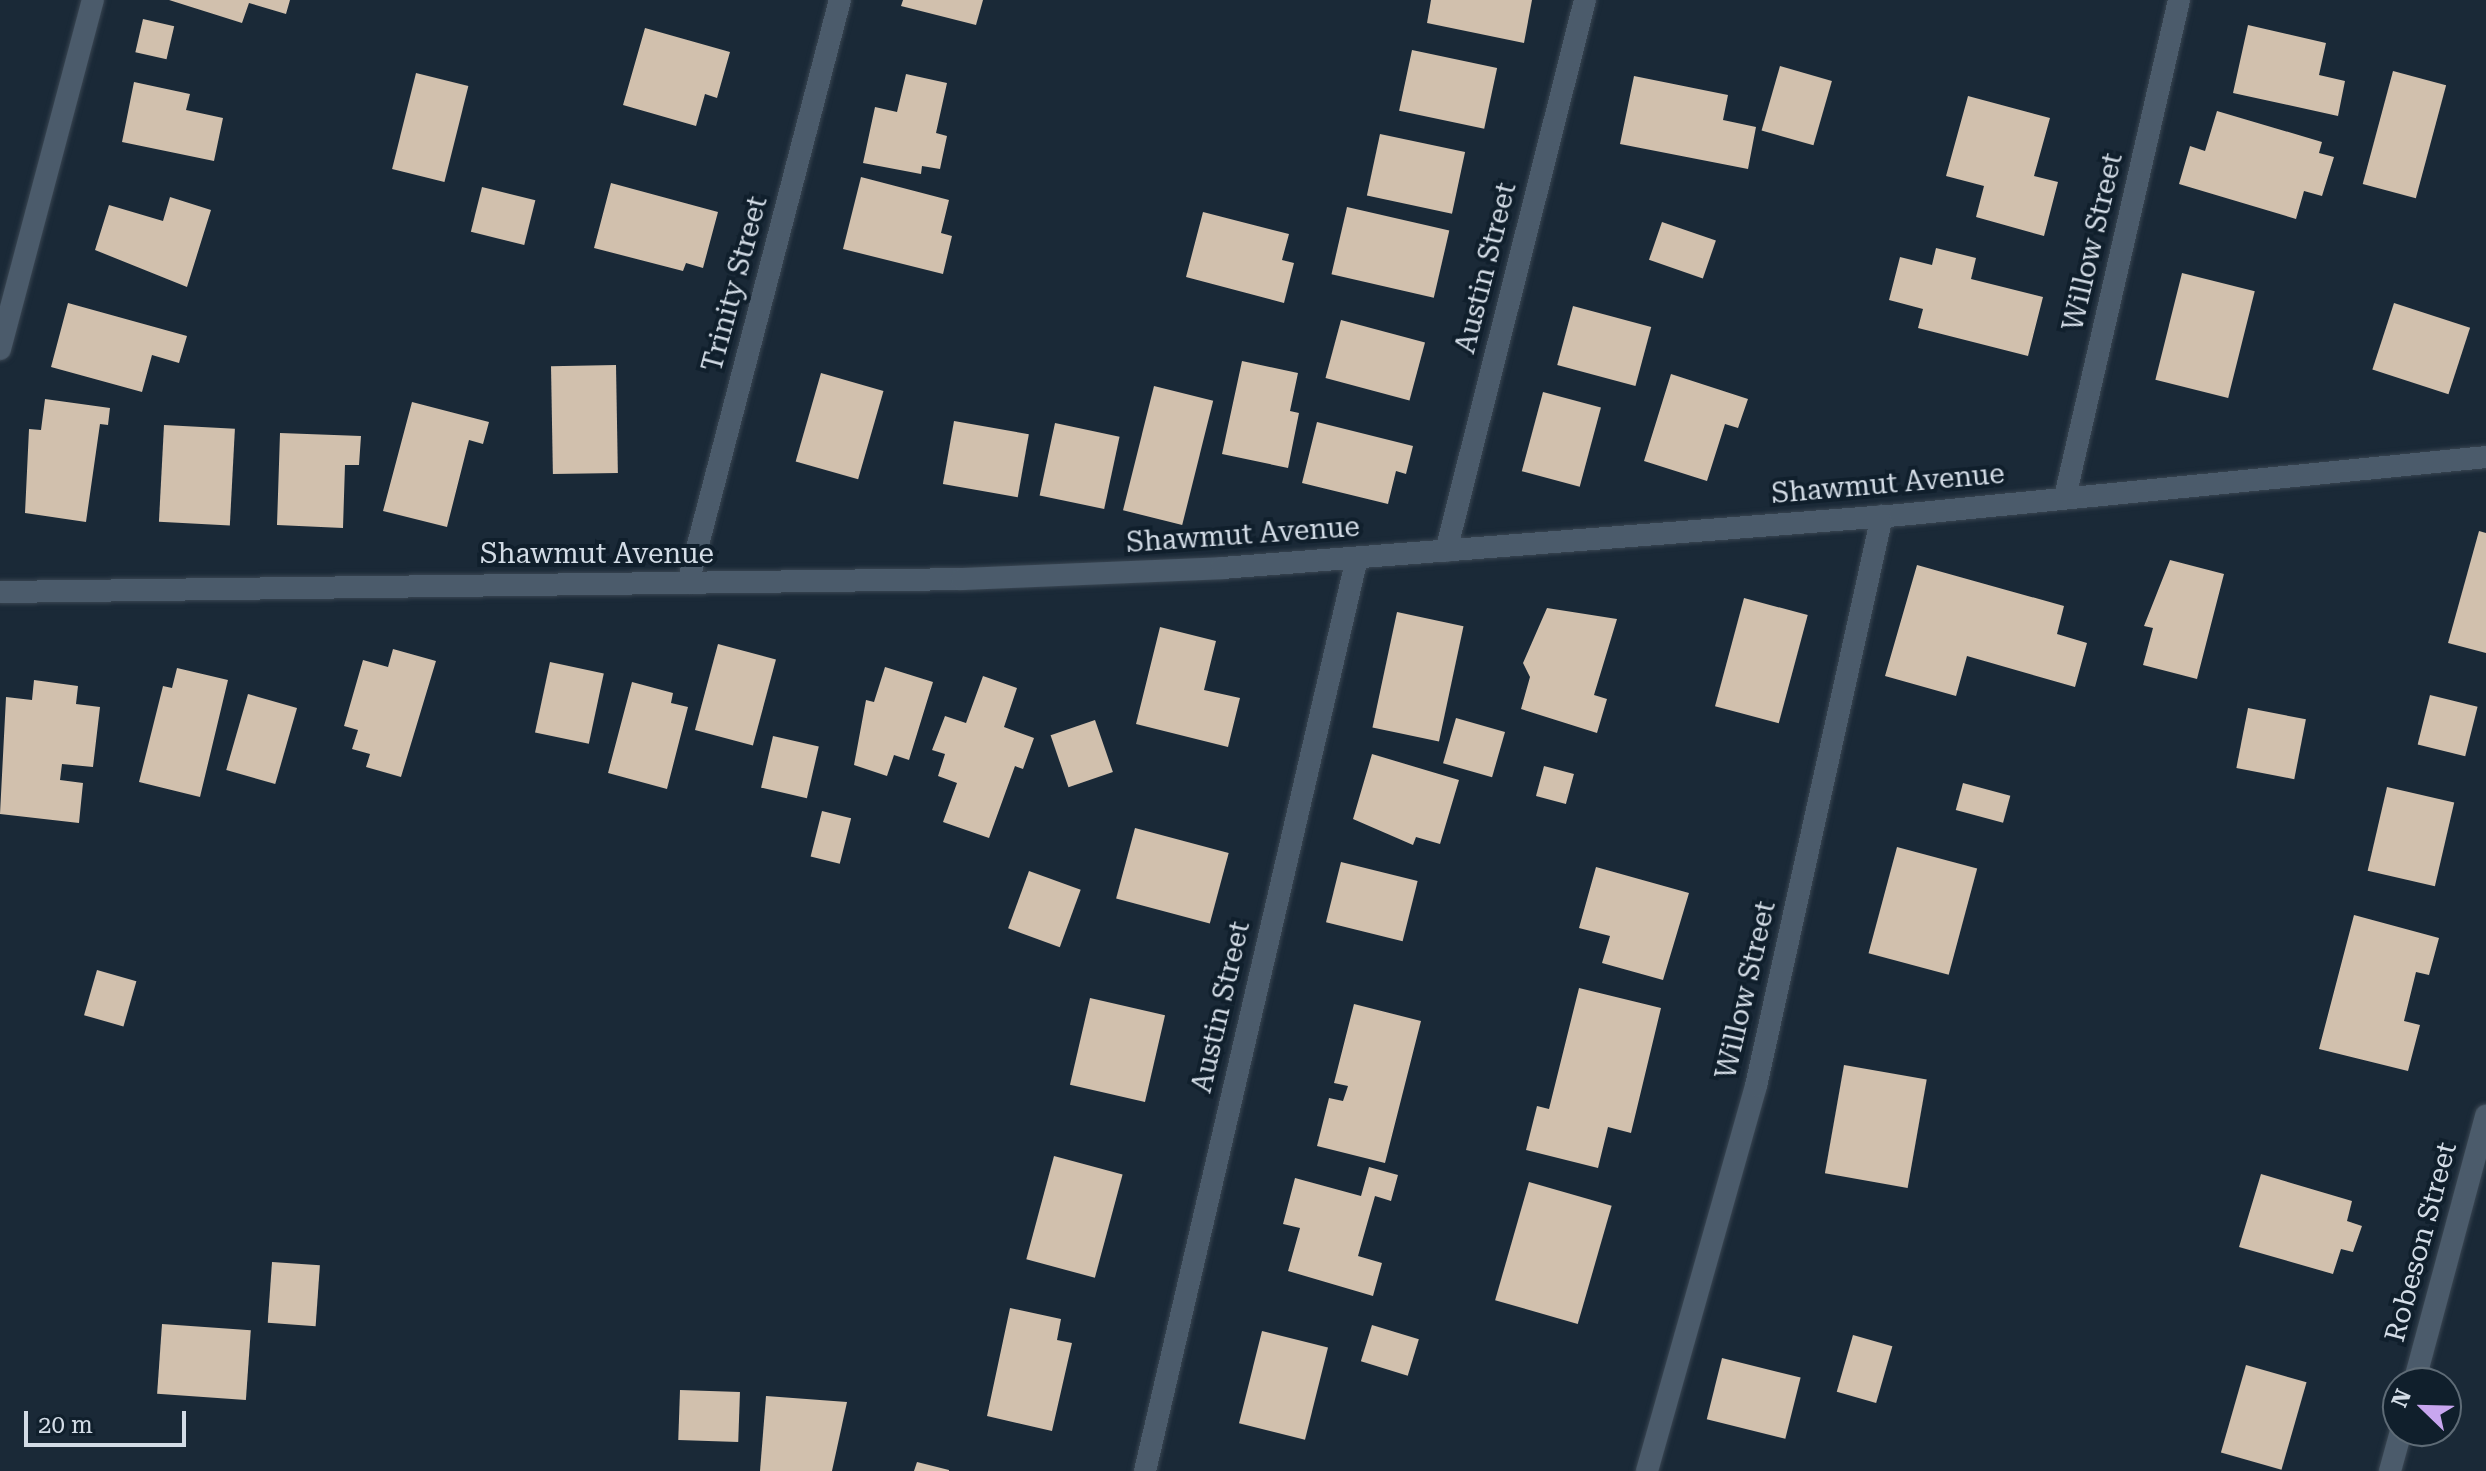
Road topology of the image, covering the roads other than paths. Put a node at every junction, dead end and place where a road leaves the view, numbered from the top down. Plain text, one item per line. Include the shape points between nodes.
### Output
1 (93, 0) edge
2 (840, 0) edge
3 (1585, 0) edge
4 (2179, 0) edge
5 (0, 349) edge
6 (2486, 457) edge
7 (2065, 497) junction
8 (1882, 516) junction
9 (1446, 551) junction
10 (1357, 558) junction
11 (688, 583) junction
12 (0, 592) edge
13 (2486, 1116) edge
14 (2418, 1367) edge
15 (2397, 1447) edge
16 (1145, 1471) edge
17 (1647, 1471) edge
18 (2390, 1471) edge

1 - 5 street
2 - 11 street, Trinity Street
3 - 9 street, Austin Street
4 - 7 street, Willow Street
6 - 7 street, Shawmut Avenue
7 - 8 street, Shawmut Avenue
8 - 9 street, Shawmut Avenue
8 - 17 street, Willow Street via 1756,1086
9 - 10 street, Shawmut Avenue
10 - 11 street, Shawmut Avenue via 962,579
10 - 16 street, Austin Street
11 - 12 street, Shawmut Avenue
13 - 14 street, Robeson Street
15 - 18 street

